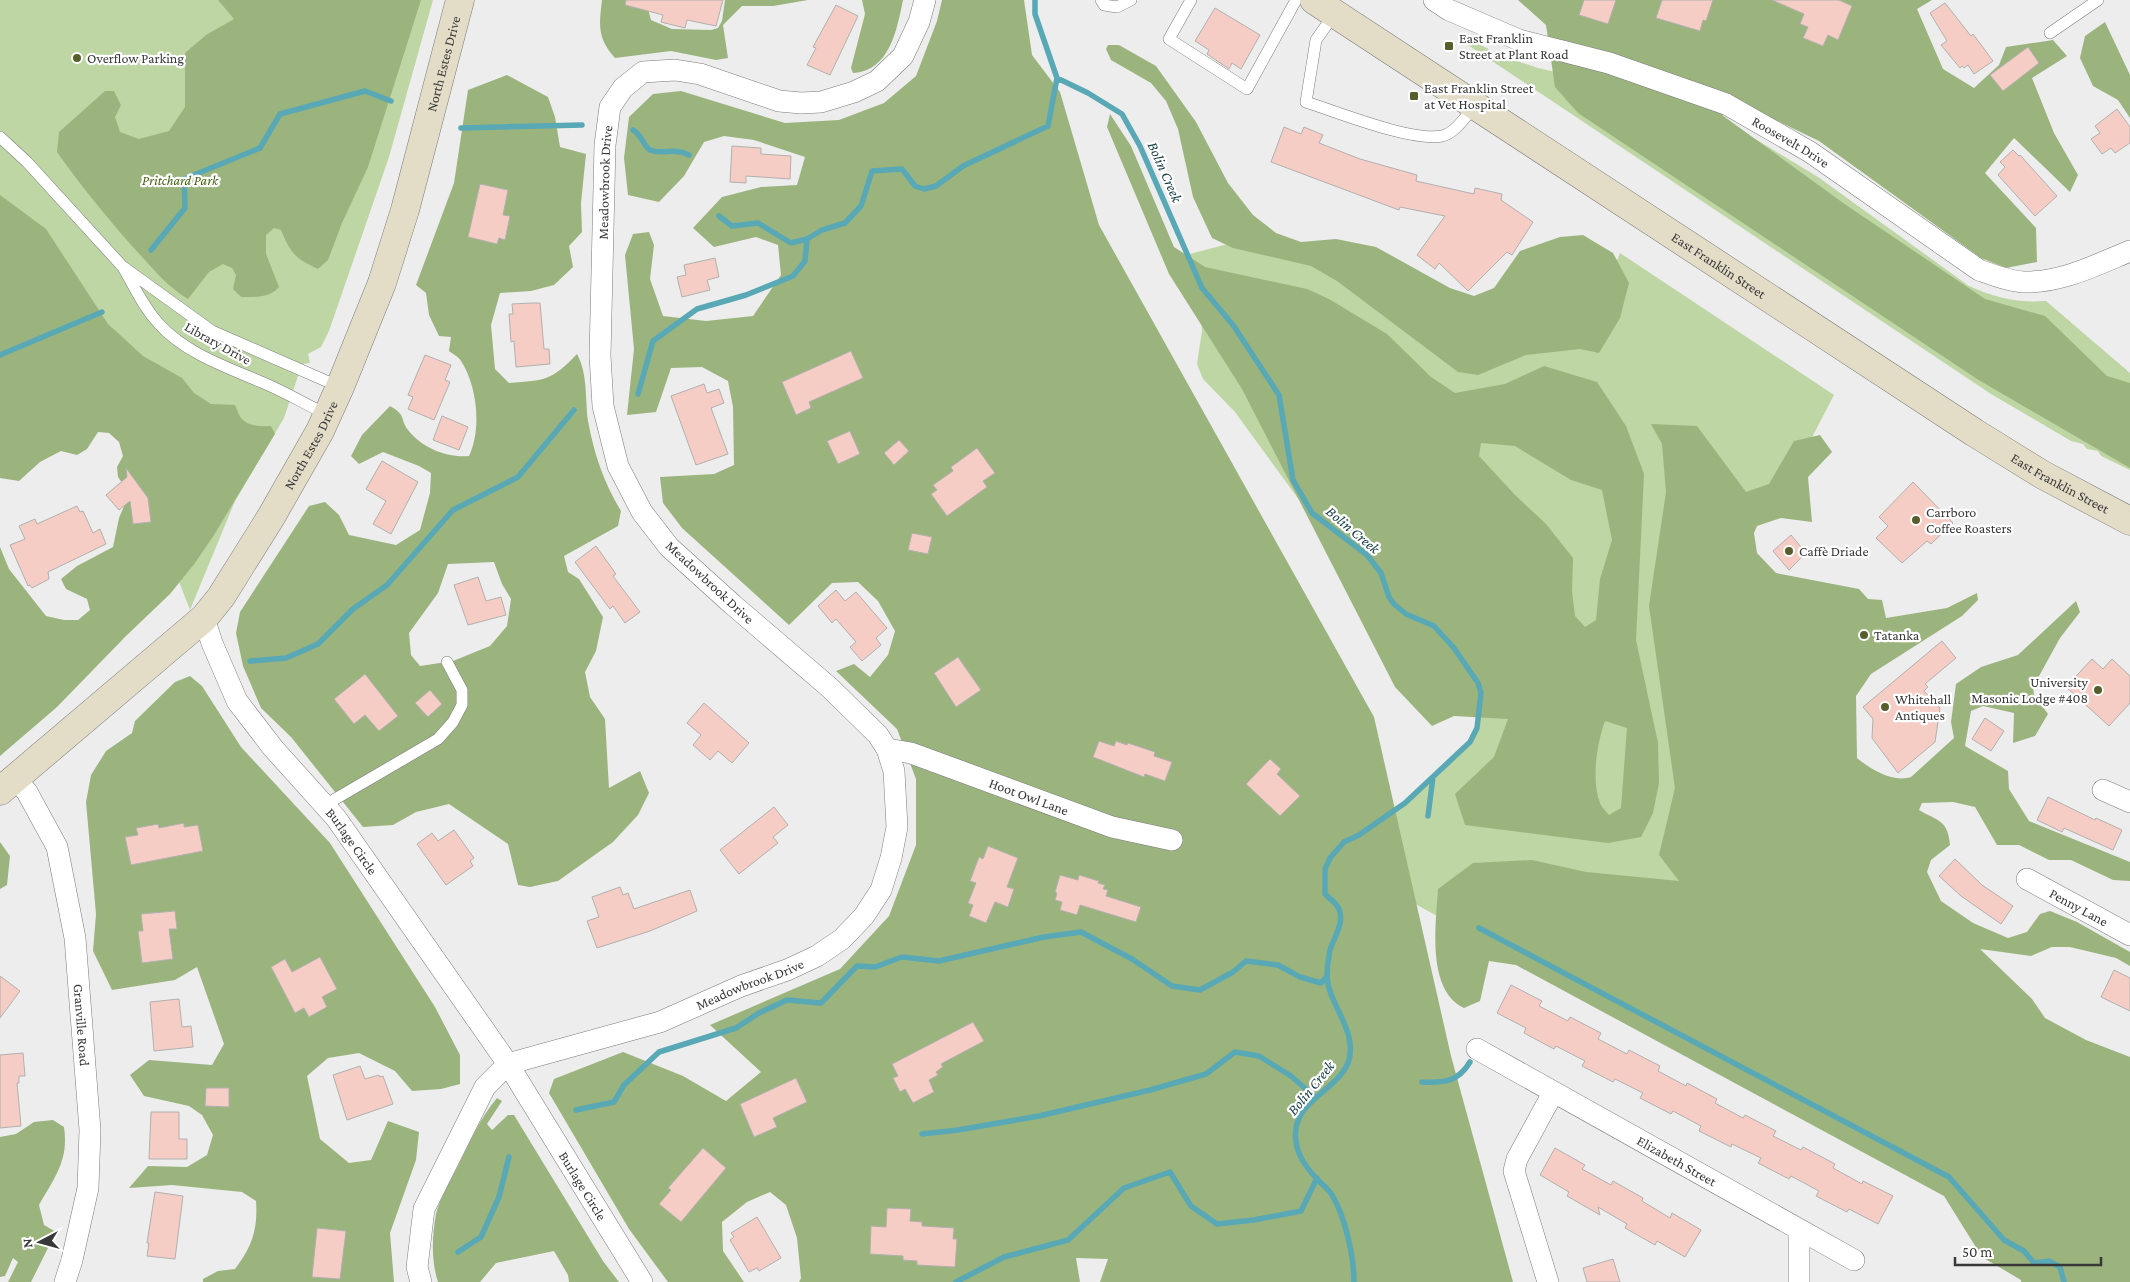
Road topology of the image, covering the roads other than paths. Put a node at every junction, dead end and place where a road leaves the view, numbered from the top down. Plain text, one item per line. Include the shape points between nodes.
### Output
1 (460, 0) edge
2 (925, 0) edge
3 (1101, 0) edge
4 (1131, 0) edge
5 (1191, 0) edge
6 (1434, 0) edge
7 (2098, 0) edge
8 (1317, 3) edge
9 (2050, 33) dead end
10 (1476, 105) junction
11 (0, 137) edge
12 (2130, 251) edge
13 (122, 266) junction
14 (340, 387) junction
15 (328, 415) junction
16 (2130, 521) edge
17 (204, 618) junction
18 (447, 662) dead end
19 (887, 749) junction
20 (8, 785) edge
21 (2103, 790) dead end
22 (2130, 802) edge
23 (325, 805) junction
24 (1172, 840) dead end
25 (2027, 879) dead end
26 (2130, 935) edge
27 (1477, 1049) dead end
28 (508, 1064) junction
29 (1554, 1093) junction
30 (1799, 1231) junction
31 (1854, 1260) dead end
32 (65, 1282) edge
33 (421, 1282) edge
34 (642, 1282) edge
35 (1548, 1282) edge
36 (1799, 1282) edge

1 - 14 main road, North Estes Drive via 382,284
2 - 19 street, Meadowbrook Drive via 919,22 902,56 877,81 854,92 821,102 779,101 700,74 675,70 643,72 623,88 610,107 605,145 600,356 603,406 618,466 642,512 670,546 829,687 878,735
3 - 4 lane via 1104,5 1117,7
5 - 8 lane via 1169,39 1247,89
6 - 12 street, Roosevelt Drive via 1449,10 1519,40 1609,63 1726,104 1810,152 1979,270 2023,282 2048,281
7 - 9 lane
8 - 10 main road, East Franklin Street
8 - 10 lane via 1316,40 1306,102 1414,136 1442,136 1452,131
10 - 16 main road, East Franklin Street via 1975,433 2043,475
11 - 13 lane, Library Drive
13 - 14 lane, Library Drive via 212,332
13 - 15 lane, Library Drive via 146,308 183,344
14 - 15 main road, North Estes Drive
15 - 17 main road, North Estes Drive via 271,517 221,597
17 - 20 main road, North Estes Drive
17 - 23 street, Burlage Circle via 237,702 273,748
18 - 23 lane via 462,690 462,706 438,739
19 - 24 street, Hoot Owl Lane via 911,753 1112,827
19 - 28 street, Meadowbrook Drive via 894,771 897,799 898,827 891,858 880,890 864,916 842,938 817,956 787,970 741,986 660,1022
20 - 32 street, Granville Road via 27,792 57,847 75,938 90,1130 88,1188
21 - 22 street
23 - 28 street, Burlage Circle
25 - 26 street, Penny Lane
27 - 29 street, Elizabeth Street
28 - 33 street via 485,1087 424,1209 417,1267
28 - 34 street, Burlage Circle
29 - 30 street, Elizabeth Street
29 - 35 street via 1517,1159 1514,1171
30 - 31 street, Elizabeth Street
30 - 36 street

